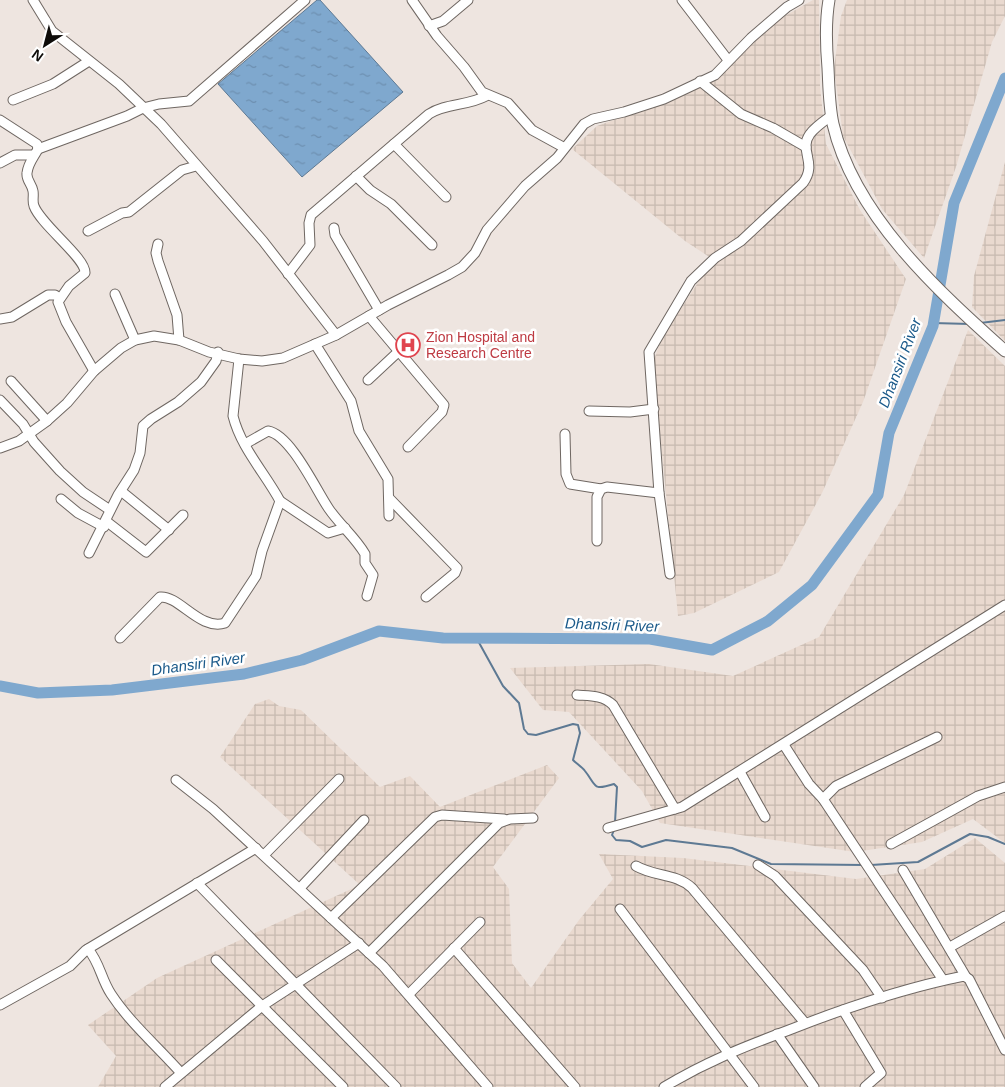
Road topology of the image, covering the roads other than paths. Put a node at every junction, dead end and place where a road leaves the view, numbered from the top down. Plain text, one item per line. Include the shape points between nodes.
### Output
1 (33, 0) edge
2 (305, 0) edge
3 (412, 0) edge
4 (468, 0) edge
5 (682, 0) edge
6 (799, 0) edge
7 (829, 0) edge
8 (836, 0) edge
9 (430, 26) junction
10 (728, 60) junction
11 (89, 61) junction
12 (828, 66) junction
13 (700, 81) junction
14 (486, 96) junction
15 (14, 100) dead end
16 (143, 108) junction
17 (831, 116) junction
18 (0, 120) edge
19 (394, 144) junction
20 (563, 147) junction
21 (806, 147) junction
22 (36, 152) junction
23 (0, 163) edge
24 (196, 166) junction
25 (356, 176) junction
26 (446, 197) dead end
27 (334, 228) dead end
28 (88, 231) dead end
29 (158, 244) dead end
30 (432, 245) dead end
31 (288, 274) junction
32 (115, 294) dead end
33 (60, 298) junction
34 (379, 310) junction
35 (369, 316) junction
36 (0, 320) edge
37 (336, 335) junction
38 (135, 340) junction
39 (179, 340) junction
40 (315, 344) junction
41 (1005, 350) edge
42 (218, 352) junction
43 (398, 352) junction
44 (239, 359) junction
45 (94, 371) junction
46 (368, 380) dead end
47 (11, 381) dead end
48 (0, 400) edge
49 (654, 409) junction
50 (589, 411) dead end
51 (47, 421) junction
52 (30, 433) junction
53 (564, 434) dead end
54 (245, 444) junction
55 (408, 447) dead end
56 (0, 448) edge
57 (601, 489) junction
58 (121, 491) junction
59 (659, 493) junction
60 (389, 498) junction
61 (61, 499) dead end
62 (280, 501) junction
63 (110, 510) junction
64 (182, 515) dead end
65 (389, 516) dead end
66 (105, 524) junction
67 (345, 528) junction
68 (169, 530) junction
69 (597, 541) dead end
70 (89, 552) dead end
71 (670, 574) dead end
72 (367, 596) dead end
73 (426, 597) dead end
74 (1005, 605) edge
75 (120, 638) dead end
76 (576, 696) dead end
77 (937, 736) dead end
78 (784, 745) junction
79 (740, 772) junction
80 (339, 779) dead end
81 (176, 780) dead end
82 (1005, 789) edge
83 (1005, 798) edge
84 (823, 799) junction
85 (675, 810) junction
86 (765, 817) dead end
87 (533, 818) dead end
88 (506, 819) junction
89 (364, 820) dead end
90 (608, 828) dead end
91 (891, 844) dead end
92 (256, 848) junction
93 (264, 855) junction
94 (758, 865) dead end
95 (636, 866) dead end
96 (903, 870) dead end
97 (197, 883) junction
98 (300, 888) junction
99 (620, 909) dead end
100 (1005, 916) edge
101 (331, 918) junction
102 (480, 922) dead end
103 (359, 944) junction
104 (950, 947) junction
105 (88, 948) junction
106 (454, 948) junction
107 (369, 953) junction
108 (216, 960) dead end
109 (966, 977) junction
110 (943, 980) junction
111 (294, 984) junction
112 (409, 994) junction
113 (882, 998) junction
114 (0, 1005) edge
115 (262, 1006) junction
116 (844, 1010) junction
117 (805, 1023) junction
118 (777, 1034) junction
119 (1005, 1050) edge
120 (730, 1052) junction
121 (182, 1073) junction
122 (678, 1084) edge
123 (165, 1087) edge
124 (343, 1087) edge
125 (396, 1087) edge
126 (488, 1087) edge
127 (575, 1087) edge
128 (664, 1087) edge
129 (754, 1087) edge
130 (814, 1087) edge
131 (865, 1087) edge

1 - 11 street via 52,31
2 - 16 street via 190,101
3 - 9 street
4 - 9 street via 443,21
5 - 10 street
6 - 10 street
7 - 12 main road
8 - 12 main road
9 - 14 street
10 - 13 street via 716,75
11 - 15 street via 53,84
11 - 16 street
12 - 17 main road
13 - 20 street via 664,99 593,118
13 - 21 street via 741,114
14 - 19 street via 438,108
14 - 20 street via 508,103 532,130
16 - 22 street
16 - 24 street
17 - 21 street via 810,133
17 - 41 main road via 850,169 882,224 905,253
18 - 22 street via 37,144
19 - 25 street
19 - 26 street
20 - 34 street via 557,158 525,186 487,230 462,267
21 - 49 street via 810,166 803,184 740,241 703,268 659,331 648,358
22 - 23 street via 15,155
22 - 33 street via 26,175 33,192 33,206 85,269
24 - 28 street via 182,170 130,212
24 - 31 street
25 - 30 street via 391,204
25 - 31 street via 311,216 308,223 310,245
27 - 34 street
29 - 39 street via 158,261 177,315
31 - 37 street
32 - 38 street
33 - 36 street via 48,295 12,317
33 - 45 street via 59,307
34 - 35 street
35 - 37 street
35 - 43 street
37 - 40 street
38 - 39 street via 154,336
38 - 45 street
39 - 42 street via 209,352
40 - 44 street via 283,358 262,362
40 - 60 street via 351,401 359,431 388,479
42 - 44 street
42 - 58 street via 216,361 201,382 143,426 138,462
43 - 46 street
43 - 55 street via 444,405 442,412
44 - 54 street via 233,416
45 - 51 street
47 - 51 street
48 - 52 street
49 - 50 street
49 - 59 street
51 - 52 street
52 - 56 street
52 - 63 street via 47,458 70,481
53 - 57 street via 566,474 570,484
54 - 62 street
54 - 67 street via 266,431 275,433 291,449 329,510
57 - 59 street
57 - 69 street via 597,497
58 - 63 street
58 - 68 street
59 - 71 street
60 - 65 street
60 - 73 street via 457,568
61 - 66 street via 78,513
62 - 67 street via 328,533
62 - 75 street via 256,576 224,623 200,618 168,598 160,597
63 - 66 street
64 - 68 street
66 - 68 street via 146,552
66 - 70 street
67 - 72 street via 365,554 365,563 373,575
74 - 78 street
76 - 85 street via 599,697 613,705
77 - 84 street via 836,786
78 - 79 street
78 - 84 street via 808,784
79 - 85 street
79 - 86 street
80 - 93 street
81 - 92 street
82 - 83 street
82 - 91 street via 978,796
84 - 110 street
85 - 90 street
87 - 88 street
88 - 101 street via 435,817
88 - 107 street via 492,829
89 - 98 street
92 - 93 street
92 - 97 street
93 - 98 street
94 - 113 street via 774,876 863,970
95 - 117 street via 685,882
96 - 104 street
97 - 105 street
97 - 111 street
98 - 101 street
99 - 120 street
100 - 104 street
101 - 103 street
102 - 106 street
103 - 107 street
103 - 111 street
104 - 109 street
105 - 114 street via 70,966
105 - 121 street via 98,961 104,982 117,1003
106 - 112 street
106 - 127 street
107 - 112 street
108 - 115 street
109 - 110 street
109 - 119 street
110 - 113 street
111 - 115 street
111 - 125 street
112 - 126 street
113 - 116 street
115 - 121 street
115 - 124 street
116 - 117 street
116 - 131 street via 881,1073
117 - 118 street
118 - 120 street
118 - 130 street
120 - 122 street
120 - 129 street
121 - 123 street
122 - 128 street

